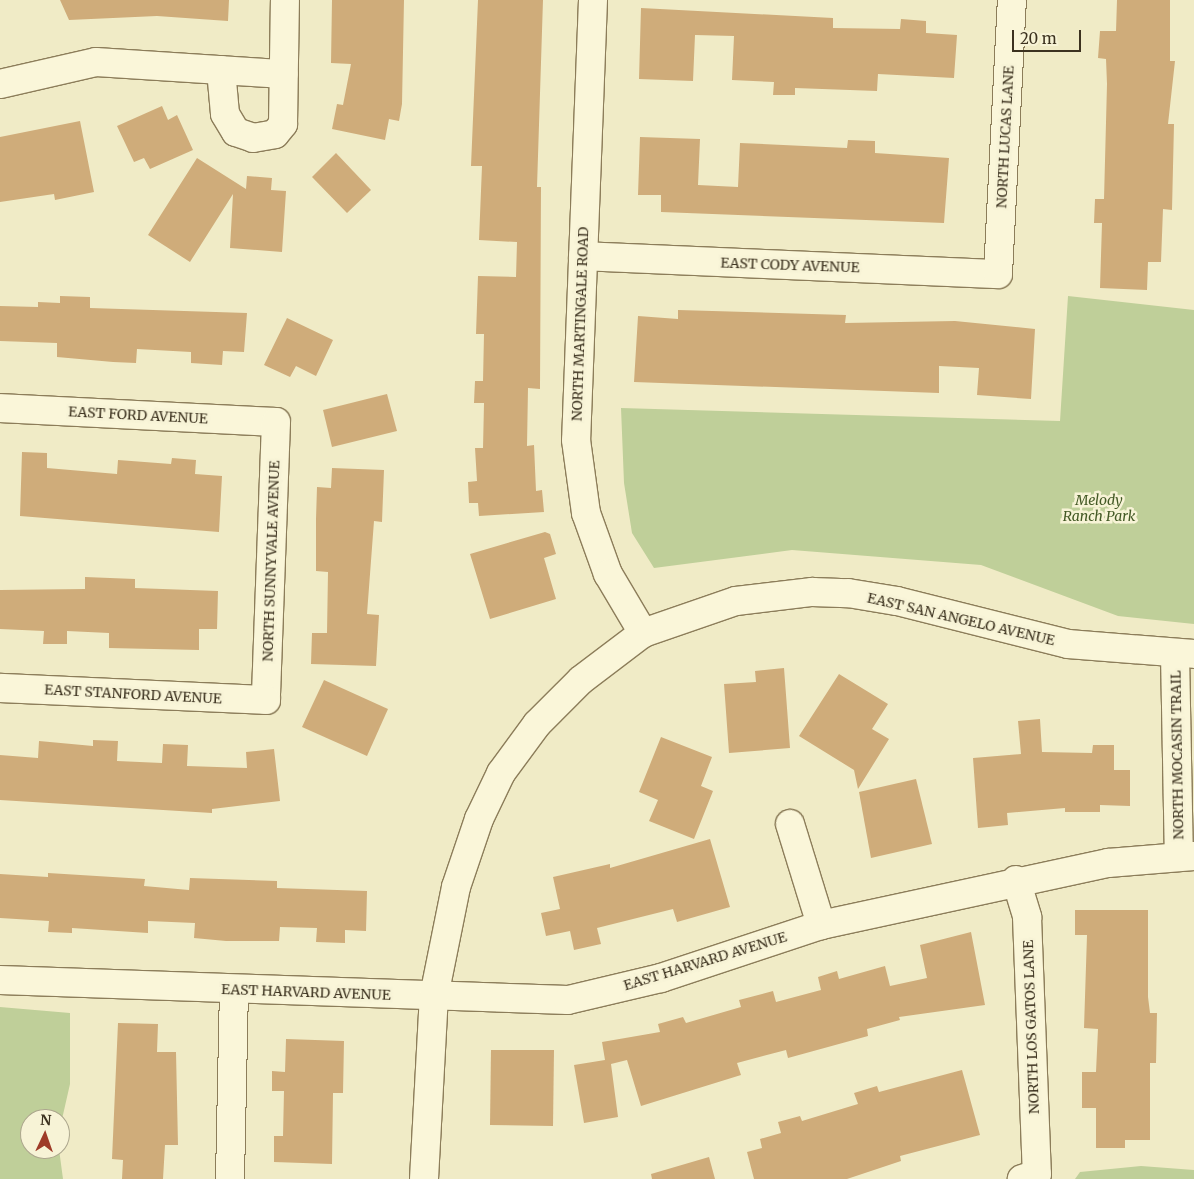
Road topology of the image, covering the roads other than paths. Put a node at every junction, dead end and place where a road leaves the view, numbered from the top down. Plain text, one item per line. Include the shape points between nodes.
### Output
1 (285, 0) edge
2 (594, 0) edge
3 (1012, 0) edge
4 (221, 70) junction
5 (284, 74) junction
6 (0, 84) edge
7 (583, 256) junction
8 (998, 274) joint
9 (0, 408) edge
10 (276, 422) joint
11 (643, 633) junction
12 (1184, 654) edge
13 (0, 688) edge
14 (266, 700) joint
15 (790, 824) dead end
16 (1187, 856) edge
17 (1016, 880) junction
18 (821, 925) junction
19 (0, 980) edge
20 (234, 989) junction
21 (434, 996) junction
22 (1029, 1177) edge
23 (230, 1179) edge
24 (424, 1179) edge

1 - 5 street
2 - 7 street, NORTH MARTINGALE ROAD
3 - 8 street, NORTH LUCAS LANE
4 - 5 street
4 - 5 street via 225,114 236,132 253,138 275,134 283,124
4 - 6 street via 96,62
7 - 8 street, EAST CODY AVENUE
7 - 11 street, NORTH MARTINGALE ROAD via 576,440 586,513 608,574
9 - 10 street, EAST FORD AVENUE
10 - 14 street, NORTH SUNNYVALE AVENUE
11 - 12 street, EAST SAN ANGELO AVENUE via 736,601 812,592 848,593 897,601 1068,644
11 - 21 street via 552,708 502,773 479,819 459,879
12 - 16 street, NORTH MOCASIN TRAIL
13 - 14 street, EAST STANFORD AVENUE
15 - 18 street
16 - 17 street, EAST HARVARD AVENUE via 1108,863
17 - 18 street, EAST HARVARD AVENUE
17 - 22 street, NORTH LOS GATOS LANE via 1027,917
18 - 21 street, EAST HARVARD AVENUE via 661,978 568,1000
19 - 20 street, EAST HARVARD AVENUE
20 - 21 street, EAST HARVARD AVENUE
20 - 23 street
21 - 24 street

